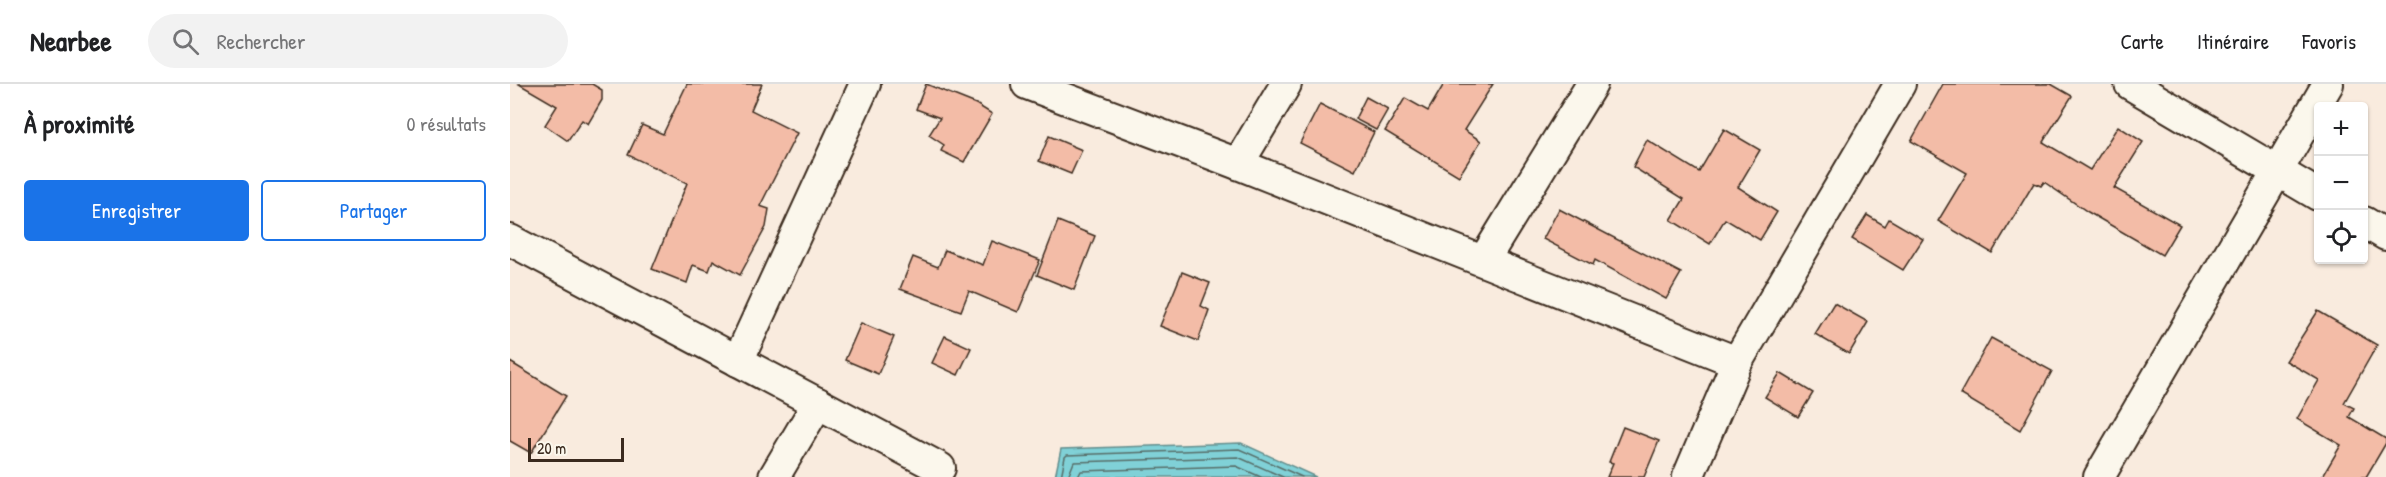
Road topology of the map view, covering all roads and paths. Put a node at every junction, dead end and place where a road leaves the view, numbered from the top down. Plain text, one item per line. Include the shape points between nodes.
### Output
1 (865, 84) edge
2 (1027, 84) edge
3 (1286, 84) edge
4 (1592, 84) edge
5 (1900, 84) edge
6 (2130, 84) edge
7 (2328, 84) edge
8 (1238, 164) junction
9 (2276, 170) junction
10 (2314, 192) edge
11 (2368, 224) edge
12 (2386, 235) edge
13 (510, 240) edge
14 (1484, 260) junction
15 (738, 361) junction
16 (1737, 362) junction
17 (818, 403) junction
18 (940, 468) dead end
19 (774, 477) edge
20 (1688, 477) edge
21 (2099, 477) edge

1 - 15 street
2 - 8 street
3 - 8 street
4 - 14 street
5 - 16 street
6 - 9 street
7 - 9 street
8 - 14 street
9 - 10 street
9 - 21 street
11 - 12 street
13 - 15 street
14 - 16 street
15 - 17 street
16 - 20 street
17 - 18 street
17 - 19 street

